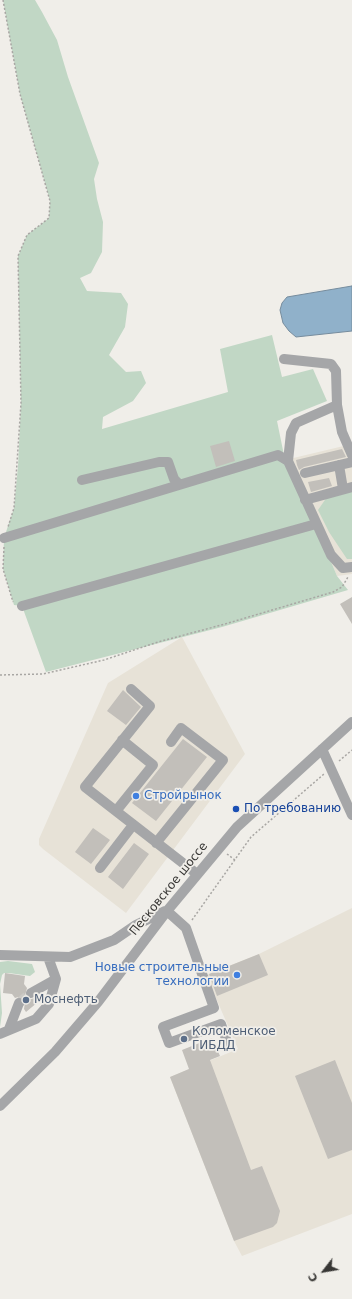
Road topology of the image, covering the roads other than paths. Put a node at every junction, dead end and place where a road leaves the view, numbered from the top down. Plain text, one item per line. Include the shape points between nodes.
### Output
1 (284, 358) dead end
2 (337, 405) junction
3 (352, 455) edge
4 (288, 461) junction
5 (352, 462) edge
6 (339, 465) junction
7 (305, 473) dead end
8 (82, 480) dead end
9 (179, 484) junction
10 (347, 488) edge
11 (305, 500) junction
12 (316, 524) junction
13 (4, 538) road end
14 (350, 571) edge
15 (22, 606) road end
16 (131, 689) dead end
17 (352, 722) edge
18 (122, 740) junction
19 (171, 742) dead end
20 (322, 749) junction
21 (116, 811) junction
22 (352, 816) edge
23 (133, 825) junction
24 (156, 843) junction
25 (100, 868) dead end
26 (197, 874) junction
27 (167, 911) junction
28 (136, 925) junction
29 (147, 936) junction
30 (0, 955) edge
31 (48, 958) junction
32 (56, 979) junction
33 (30, 993) tunnel mouth
34 (18, 1003) tunnel mouth
35 (214, 1008) junction
36 (221, 1024) junction
37 (4, 1032) edge
38 (228, 1045) dead end
39 (0, 1106) edge

1 - 2 street via 331,364 336,371
2 - 3 street via 342,432
2 - 4 street via 296,423 291,433
4 - 9 street via 278,455
4 - 11 street
5 - 6 street
6 - 7 street
6 - 10 street
8 - 9 street via 168,462
9 - 13 street
10 - 11 street
11 - 12 street
12 - 14 street via 331,555 343,568
12 - 15 street
16 - 18 street via 150,706
17 - 20 street, Песковское шоссе
18 - 21 street via 153,765
18 - 21 street via 85,787
19 - 24 street via 181,728 223,760
20 - 22 street
20 - 26 street, Песковское шоссе via 248,815
21 - 23 street
23 - 24 street
23 - 25 street
24 - 26 street
26 - 27 street, Песковское шоссе
27 - 28 street
27 - 29 street, Песковское шоссе
27 - 35 street via 186,928
28 - 29 street via 146,930
28 - 31 street via 114,940 70,957
29 - 39 street, Песковское шоссе via 98,1002 55,1052
30 - 31 street
31 - 32 street
32 - 33 street
32 - 37 street via 49,1004 41,1014 36,1019
34 - 37 street
35 - 36 street
35 - 36 street via 163,1027 169,1043
36 - 38 street

